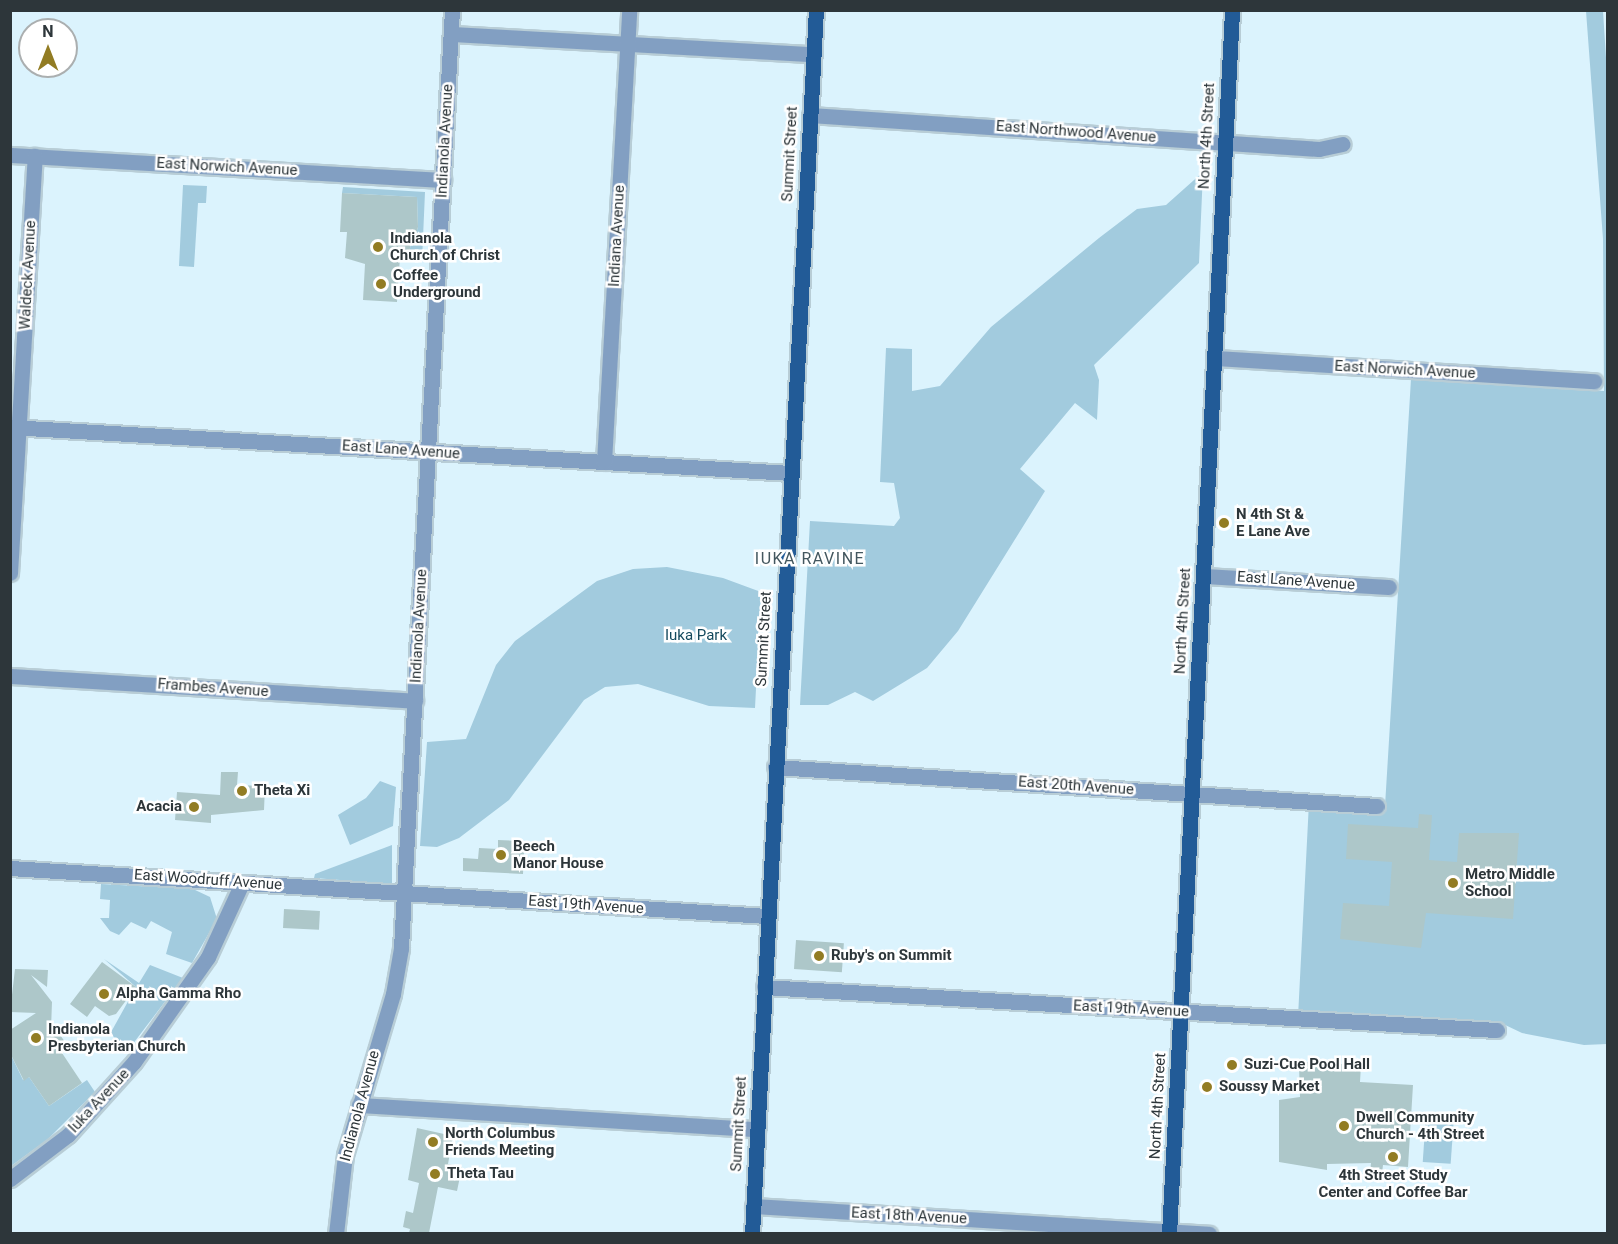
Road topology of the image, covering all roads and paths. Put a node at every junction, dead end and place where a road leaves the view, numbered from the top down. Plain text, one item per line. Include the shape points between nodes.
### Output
1 (452, 10) edge
2 (629, 10) edge
3 (816, 10) edge
4 (1232, 10) edge
5 (451, 34) junction
6 (627, 44) junction
7 (813, 54) junction
8 (810, 115) junction
9 (1224, 142) junction
10 (1342, 144) dead end
11 (10, 154) edge
12 (35, 156) junction
13 (443, 180) junction
14 (1215, 358) junction
15 (1594, 381) dead end
16 (15, 428) edge
17 (428, 452) junction
18 (604, 462) junction
19 (791, 473) junction
20 (10, 573) edge
21 (1203, 576) junction
22 (1389, 587) dead end
23 (10, 676) edge
24 (415, 701) junction
25 (775, 767) junction
26 (1192, 793) junction
27 (1377, 806) dead end
28 (10, 868) edge
29 (242, 883) junction
30 (405, 893) junction
31 (767, 916) junction
32 (764, 987) junction
33 (1181, 1012) junction
34 (1497, 1030) dead end
35 (359, 1105) junction
36 (757, 1129) junction
37 (10, 1179) edge
38 (753, 1206) junction
39 (1169, 1232) edge
40 (336, 1233) edge
41 (752, 1233) edge
42 (1209, 1233) edge

1 - 5 street, Indianola Avenue
2 - 6 street, Indiana Avenue
3 - 7 main road, Summit Street
4 - 9 main road, North 4th Street
5 - 6 street
5 - 13 street, Indianola Avenue
6 - 7 street
6 - 18 street, Indiana Avenue
7 - 8 main road, Summit Street
8 - 9 street, East Northwood Avenue
8 - 19 main road, Summit Street
9 - 10 street, East Northwood Avenue via 1318,149
9 - 14 main road, North 4th Street
11 - 12 street, East Norwich Avenue
12 - 13 street, East Norwich Avenue
12 - 16 street, Waldeck Avenue
13 - 17 street, Indianola Avenue
14 - 15 street, East Norwich Avenue
14 - 21 main road, North 4th Street
16 - 17 street, East Lane Avenue
16 - 20 street, Waldeck Avenue
17 - 18 street, East Lane Avenue
17 - 24 street, Indianola Avenue
18 - 19 street, East Lane Avenue
19 - 25 main road, Summit Street
21 - 22 street, East Lane Avenue
21 - 26 main road, North 4th Street
23 - 24 street, Frambes Avenue
24 - 30 street, Indianola Avenue
25 - 26 street, East 20th Avenue
25 - 31 main road, Summit Street
26 - 27 street, East 20th Avenue
26 - 33 main road, North 4th Street
28 - 29 street, East Woodruff Avenue
29 - 30 street, East Woodruff Avenue
29 - 37 street, Iuka Avenue via 208,957 134,1062 68,1135
30 - 31 street, East 19th Avenue
30 - 35 street, Indianola Avenue via 393,994
31 - 32 main road, Summit Street
32 - 33 street, East 19th Avenue
32 - 36 main road, Summit Street
33 - 34 street, East 19th Avenue
33 - 39 main road, North 4th Street
35 - 36 street
35 - 40 street, Indianola Avenue via 345,1155
36 - 38 main road, Summit Street
38 - 39 street, East 18th Avenue
38 - 41 main road, Summit Street
39 - 42 street, East 18th Avenue

